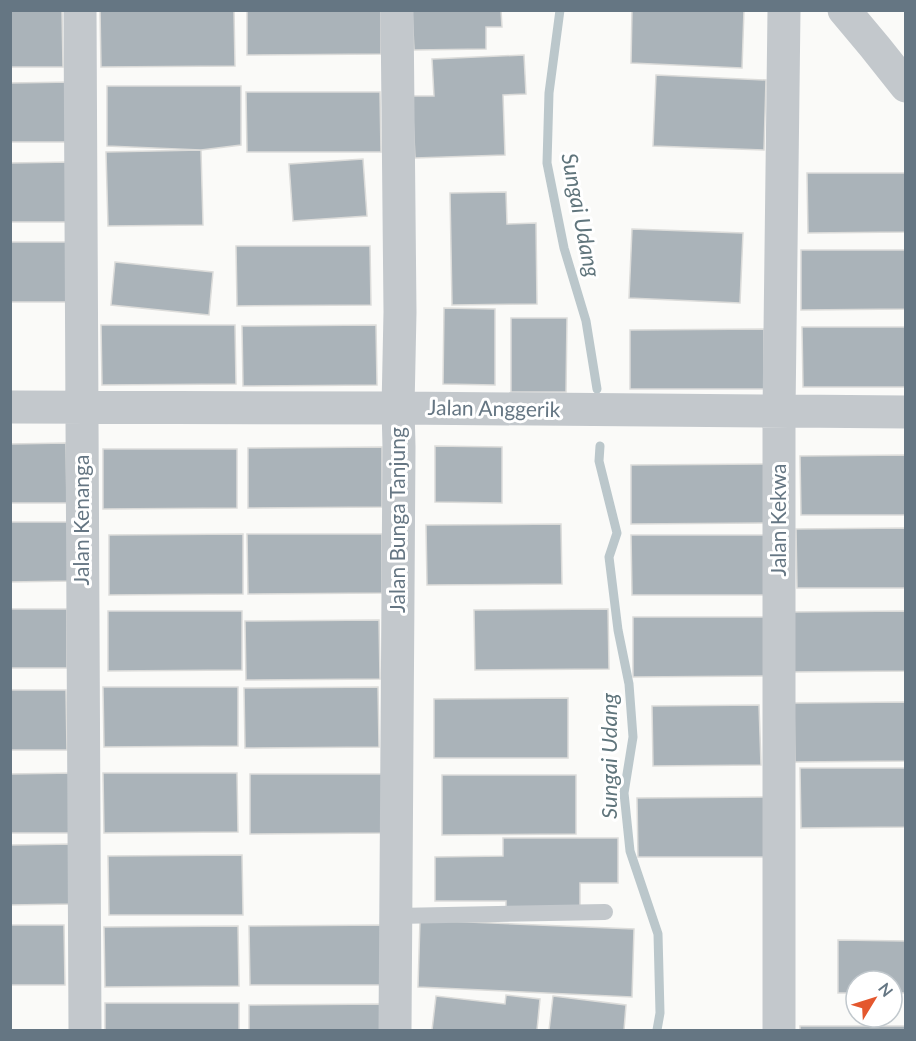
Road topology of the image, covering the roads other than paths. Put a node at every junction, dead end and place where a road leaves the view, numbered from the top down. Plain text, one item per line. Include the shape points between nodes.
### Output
1 (80, 10) edge
2 (397, 10) edge
3 (784, 10) edge
4 (844, 10) edge
5 (906, 86) edge
6 (10, 407) edge
7 (82, 408) junction
8 (398, 408) junction
9 (779, 412) junction
10 (906, 412) edge
11 (605, 912) dead end
12 (396, 916) junction
13 (85, 1030) edge
14 (395, 1030) edge
15 (779, 1030) edge

1 - 7 street, Jalan Kenanga
2 - 8 street, Jalan Bunga Tanjung
3 - 9 street, Jalan Kekwa
4 - 5 street
6 - 7 street, Jalan Anggerik
7 - 8 street, Jalan Anggerik
7 - 13 street, Jalan Kenanga
8 - 9 street, Jalan Anggerik
8 - 12 street, Jalan Bunga Tanjung
9 - 10 street, Jalan Anggerik
9 - 15 street, Jalan Kekwa
11 - 12 lane
12 - 14 street, Jalan Bunga Tanjung

